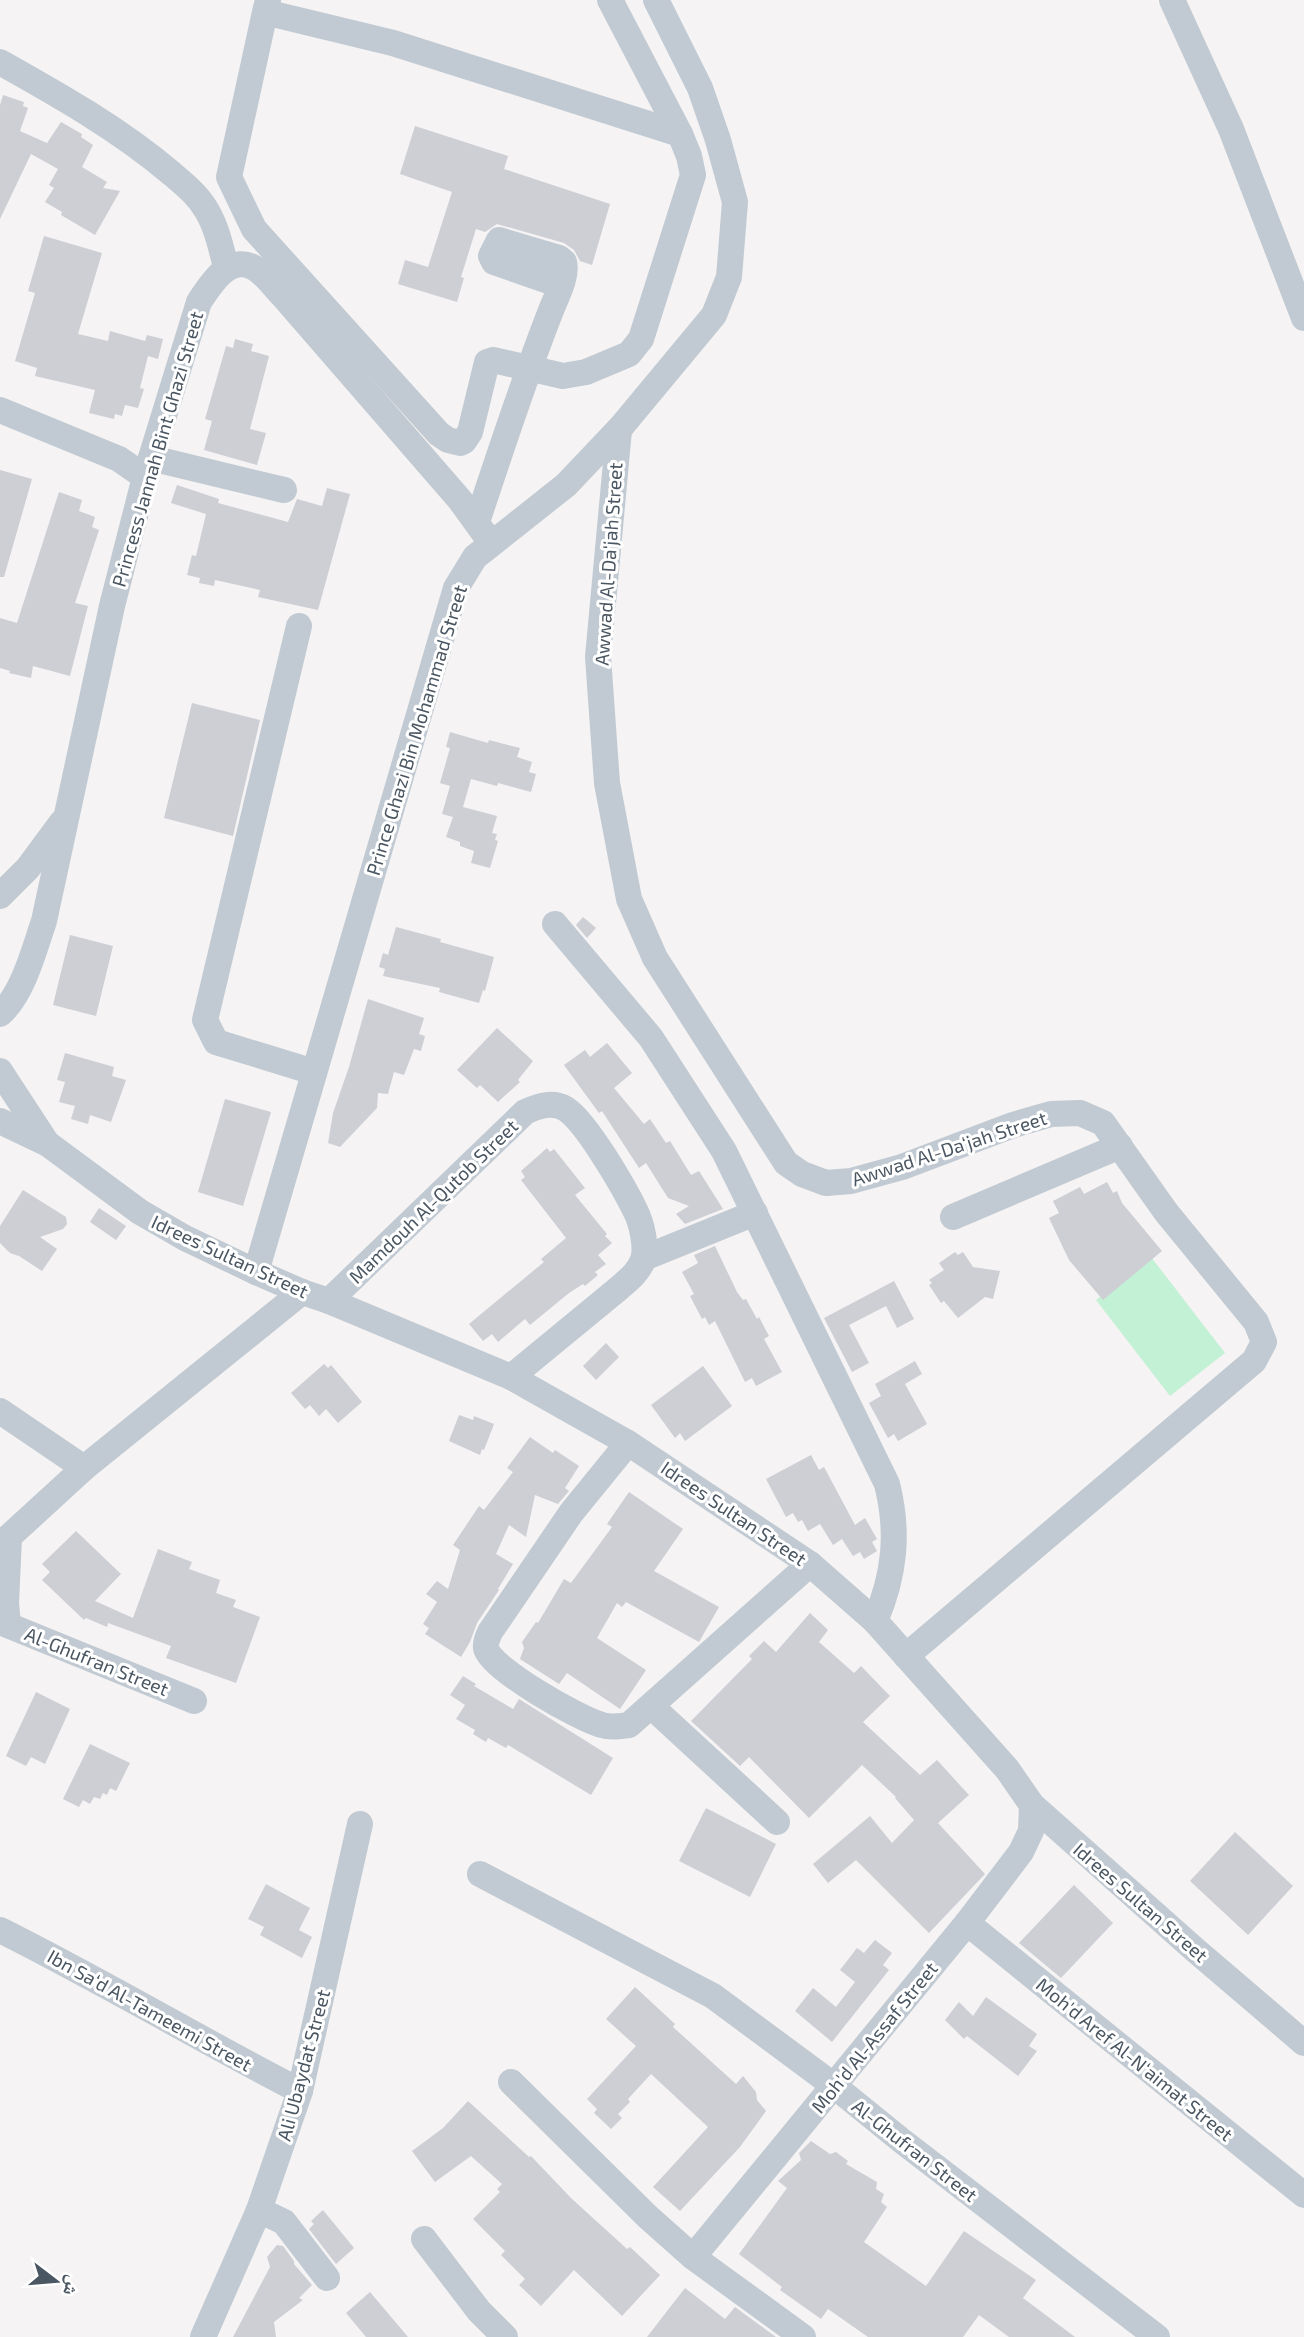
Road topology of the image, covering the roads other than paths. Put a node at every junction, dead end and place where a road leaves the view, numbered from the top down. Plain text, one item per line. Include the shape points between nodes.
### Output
1 (610, 0) edge
2 (656, 0) edge
3 (1172, 0) edge
4 (267, 6) edge
5 (0, 62) edge
6 (680, 134) junction
7 (226, 267) junction
8 (560, 285) dead end
9 (1304, 318) edge
10 (529, 367) junction
11 (0, 410) edge
12 (619, 430) junction
13 (148, 467) junction
14 (284, 490) dead end
15 (484, 533) junction
16 (299, 626) dead end
17 (65, 817) junction
18 (0, 896) edge
19 (555, 924) dead end
20 (0, 1014) edge
21 (0, 1070) edge
22 (314, 1072) junction
23 (0, 1121) edge
24 (48, 1144) junction
25 (1120, 1146) junction
26 (755, 1213) junction
27 (953, 1217) dead end
28 (644, 1258) junction
29 (256, 1272) junction
30 (302, 1292) junction
31 (328, 1301) junction
32 (511, 1377) junction
33 (0, 1411) edge
34 (628, 1443) junction
35 (83, 1468) junction
36 (5, 1541) edge
37 (810, 1564) junction
38 (875, 1621) junction
39 (4, 1624) edge
40 (906, 1656) junction
41 (194, 1701) dead end
42 (651, 1706) junction
43 (1032, 1805) junction
44 (777, 1822) dead end
45 (360, 1824) dead end
46 (480, 1874) dead end
47 (967, 1923) junction
48 (0, 1930) edge
49 (1304, 2043) edge
50 (512, 2082) dead end
51 (833, 2085) junction
52 (300, 2091) junction
53 (1304, 2195) edge
54 (259, 2210) junction
55 (424, 2239) dead end
56 (692, 2257) junction
57 (327, 2278) dead end
58 (204, 2337) edge
59 (505, 2337) edge
60 (803, 2337) edge
61 (1157, 2337) edge

1 - 6 street
2 - 12 street, Prince Ghazi Bin Mohammad Street via 700,88 718,140 735,202 733,246 729,277 714,315
3 - 9 street via 1231,129
4 - 6 street
4 - 10 street via 229,177 254,229 448,440 460,443 470,432 487,362
5 - 7 street via 94,117 149,154 195,193 218,234
6 - 10 street via 693,175 641,339 629,354 586,372 563,376
7 - 13 street, Princess Jannah Bint Ghazi Street via 199,302
7 - 15 street via 243,265 257,270
8 - 10 street
10 - 15 street
11 - 13 street
12 - 15 street, Prince Ghazi Bin Mohammad Street via 566,485
12 - 25 street, Awwad Al-Da‘jah Street via 598,657 607,783 629,899 655,958 786,1163 826,1183 851,1181 1051,1114 1080,1113 1103,1123
13 - 14 street
13 - 17 street, Princess Jannah Bint Ghazi Street
15 - 22 street, Prince Ghazi Bin Mohammad Street via 456,588
16 - 22 street via 205,1020 216,1042
17 - 18 street, Princess Jannah Bint Ghazi Street via 28,868
17 - 20 street, Princess Jannah Bint Ghazi Street via 32,958
19 - 26 street via 651,1038 724,1151
21 - 24 street, Idrees Sultan Street
22 - 29 street, Prince Ghazi Bin Mohammad Street
23 - 24 street, Idrees Sultan Street
24 - 29 street, Idrees Sultan Street via 140,1212
25 - 27 street
25 - 40 street, Awwad Al-Da‘jah Street via 1166,1212 1256,1322 1264,1342 1254,1361
26 - 28 street
26 - 38 street via 887,1484 894,1512 894,1549
28 - 31 street, Mamdouh Al-Qutob Street via 637,1214 582,1125 566,1110 553,1104 539,1105 525,1112
28 - 32 street via 635,1275
29 - 30 street, Idrees Sultan Street
30 - 31 street, Idrees Sultan Street
30 - 35 street
31 - 32 street, Idrees Sultan Street
32 - 34 street, Idrees Sultan Street
33 - 35 street
34 - 37 street, Idrees Sultan Street
34 - 42 street via 571,1513 490,1632 486,1647 506,1670 555,1703 602,1725 629,1725
35 - 36 street
36 - 39 street
37 - 38 street, Idrees Sultan Street
37 - 42 street
38 - 40 street, Idrees Sultan Street
39 - 41 street, Al-Ghufran Street
40 - 43 street, Idrees Sultan Street via 1007,1769
42 - 44 street
43 - 47 street, Moh'd Al-Assaf Street via 1031,1831 1021,1852
43 - 49 street, Idrees Sultan Street
45 - 52 street, Ali Ubaydat Street
46 - 51 street, Al-Ghufran Street via 713,1996
47 - 51 street, Moh'd Al-Assaf Street
47 - 53 street, Moh'd Aref Al-N‘aimat Street
48 - 52 street, Ibn Sa‘d Al-Tameemi Street
50 - 56 street
51 - 56 street, Moh'd Al-Assaf Street
51 - 61 street, Al-Ghufran Street
52 - 54 street, Ali Ubaydat Street
54 - 57 street via 284,2222
54 - 58 street, Ali Ubaydat Street
55 - 59 street
56 - 60 street

